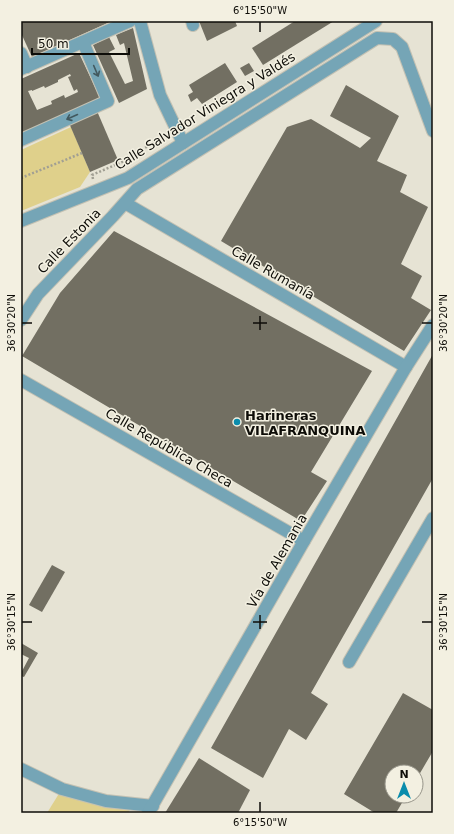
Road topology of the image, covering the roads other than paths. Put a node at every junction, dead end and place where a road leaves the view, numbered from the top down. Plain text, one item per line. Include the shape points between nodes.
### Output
1 (130, 21) edge
2 (140, 21) edge
3 (376, 21) edge
4 (83, 42) junction
5 (21, 53) edge
6 (24, 68) edge
7 (433, 131) edge
8 (21, 140) edge
9 (182, 143) junction
10 (125, 203) junction
11 (21, 221) edge
12 (21, 320) edge
13 (433, 325) edge
14 (406, 366) junction
15 (21, 380) edge
16 (433, 518) edge
17 (304, 541) junction
18 (349, 662) dead end
19 (21, 769) edge
20 (150, 809) edge

1 - 4 street
2 - 9 street via 160,95
3 - 9 street, Calle Salvador Viniegra y Valdés
4 - 6 street
4 -> 8 street via 108,101
5 - 6 street
7 - 10 street, Calle Estonia via 402,47 393,39 377,38 137,189
9 - 11 street, Calle Salvador Viniegra y Valdés via 128,178
10 - 12 street, Calle Estonia via 38,294
10 - 14 street, Calle Rumanía
13 - 14 street, Vía de Alemania
14 - 17 street, Vía de Alemania
15 - 17 street, Calle República Checa
16 - 18 street
17 - 20 street, Vía de Alemania
19 - 20 street via 62,789

